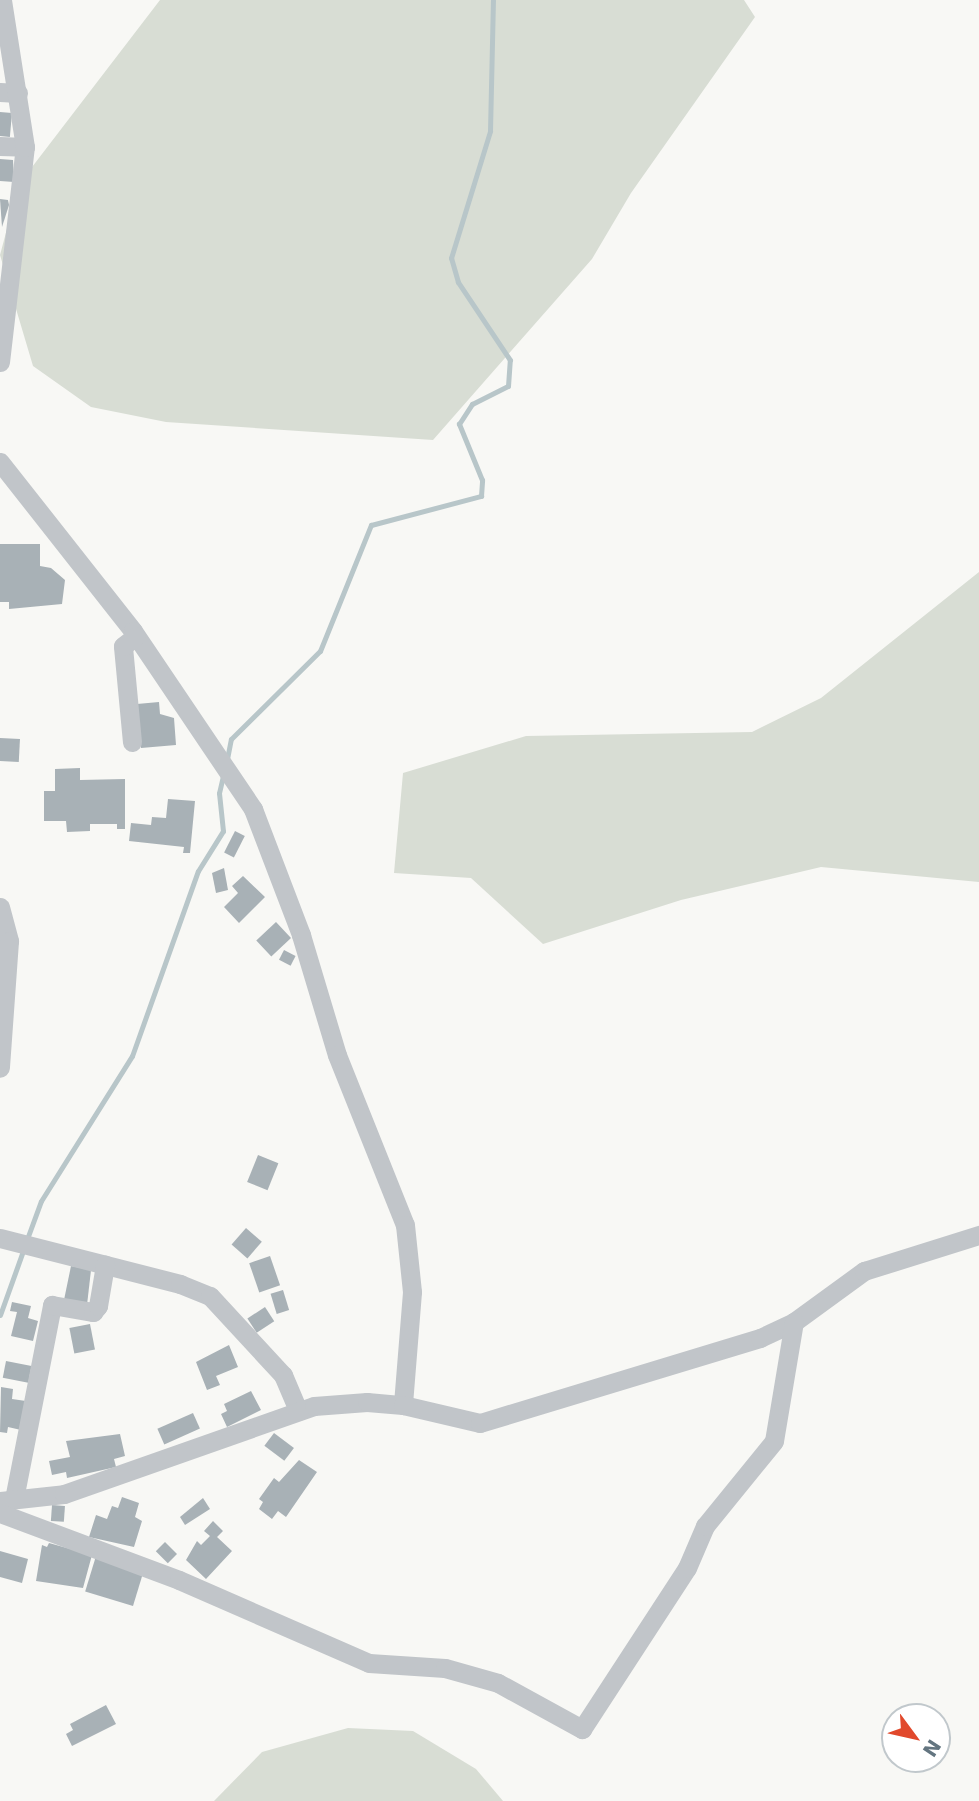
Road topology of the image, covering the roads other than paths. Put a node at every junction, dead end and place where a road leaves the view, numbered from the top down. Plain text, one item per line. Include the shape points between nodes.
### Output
1 (2, 0) edge
2 (9, 92) edge
3 (0, 146) edge
4 (25, 147) junction
5 (0, 362) edge
6 (0, 462) edge
7 (136, 636) junction
8 (132, 742) dead end
9 (0, 907) edge
10 (5, 940) edge
11 (0, 1068) edge
12 (979, 1235) edge
13 (16, 1242) edge
14 (105, 1265) junction
15 (794, 1322) junction
16 (403, 1405) junction
17 (298, 1411) junction
18 (5, 1504) edge

1 - 2 street
2 - 4 street
3 - 4 street
4 - 5 street
6 - 7 street
7 - 8 street via 123,646
7 - 16 street via 253,809 301,935 337,1055 405,1225 412,1292
9 - 10 street
10 - 11 street
12 - 15 street via 864,1271
13 - 14 street
14 - 17 street via 210,1296 283,1375
14 - 18 street via 93,1312 52,1305
15 - 16 street via 760,1338 481,1423
15 - 18 street via 774,1441 705,1526 687,1568 582,1729 498,1683 444,1668 369,1663
16 - 17 street via 367,1402
17 - 18 street via 64,1494

